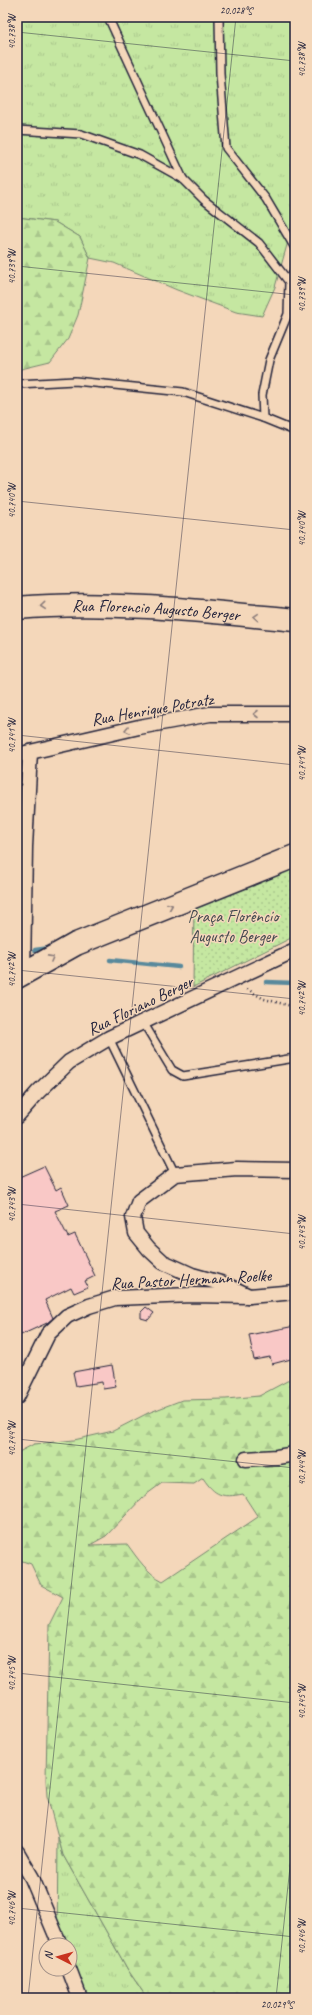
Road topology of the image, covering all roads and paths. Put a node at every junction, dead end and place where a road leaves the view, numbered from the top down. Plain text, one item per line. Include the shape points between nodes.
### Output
1 (108, 17) edge
2 (219, 17) edge
3 (17, 130) edge
4 (183, 179) junction
5 (295, 248) edge
6 (295, 268) edge
7 (289, 282) junction
8 (17, 384) edge
9 (263, 418) junction
10 (295, 431) edge
11 (17, 608) edge
12 (295, 620) edge
13 (295, 714) edge
14 (24, 753) edge
15 (295, 856) edge
16 (295, 950) edge
17 (20, 975) edge
18 (233, 980) junction
19 (295, 1007) edge
20 (143, 1022) junction
21 (109, 1038) junction
22 (295, 1058) edge
23 (17, 1116) edge
24 (295, 1170) edge
25 (175, 1174) junction
26 (294, 1293) edge
27 (249, 1296) junction
28 (17, 1396) edge
29 (295, 1454) edge
30 (246, 1459) dead end
31 (17, 1852) edge
32 (57, 1937) edge
33 (72, 1977) edge
34 (80, 1998) edge

1 - 4 lane
2 - 5 lane via 220,74 226,148 266,199
3 - 4 lane via 81,134 140,155
4 - 7 lane via 204,200 259,243
6 - 7 lane
7 - 9 lane via 288,314 269,360 262,395
8 - 9 lane via 75,381 183,392
9 - 10 lane
12 -> 11 main road, Rua Florencio Augusto Berger via 98,604
13 -> 14 street, Rua Henrique Potratz via 210,714
14 - 17 street via 25,847
17 -> 15 main road via 76,944
16 - 18 street, Rua Floriano Berger
18 - 19 path via 264,999
18 - 20 street, Rua Floriano Berger
20 - 21 street, Rua Floriano Berger
20 - 22 lane via 172,1070 183,1076
21 - 23 street, Rua Floriano Berger via 70,1062
21 - 25 lane
24 - 25 street via 237,1169
25 - 27 street via 139,1200 133,1217 136,1233 163,1262
26 - 27 street, Rua Pastor Hermann Roelke
27 - 28 street, Rua Pastor Hermann Roelke via 115,1298 88,1306 67,1316 48,1334
29 - 30 street
31 - 32 street via 32,1878
33 - 34 street

